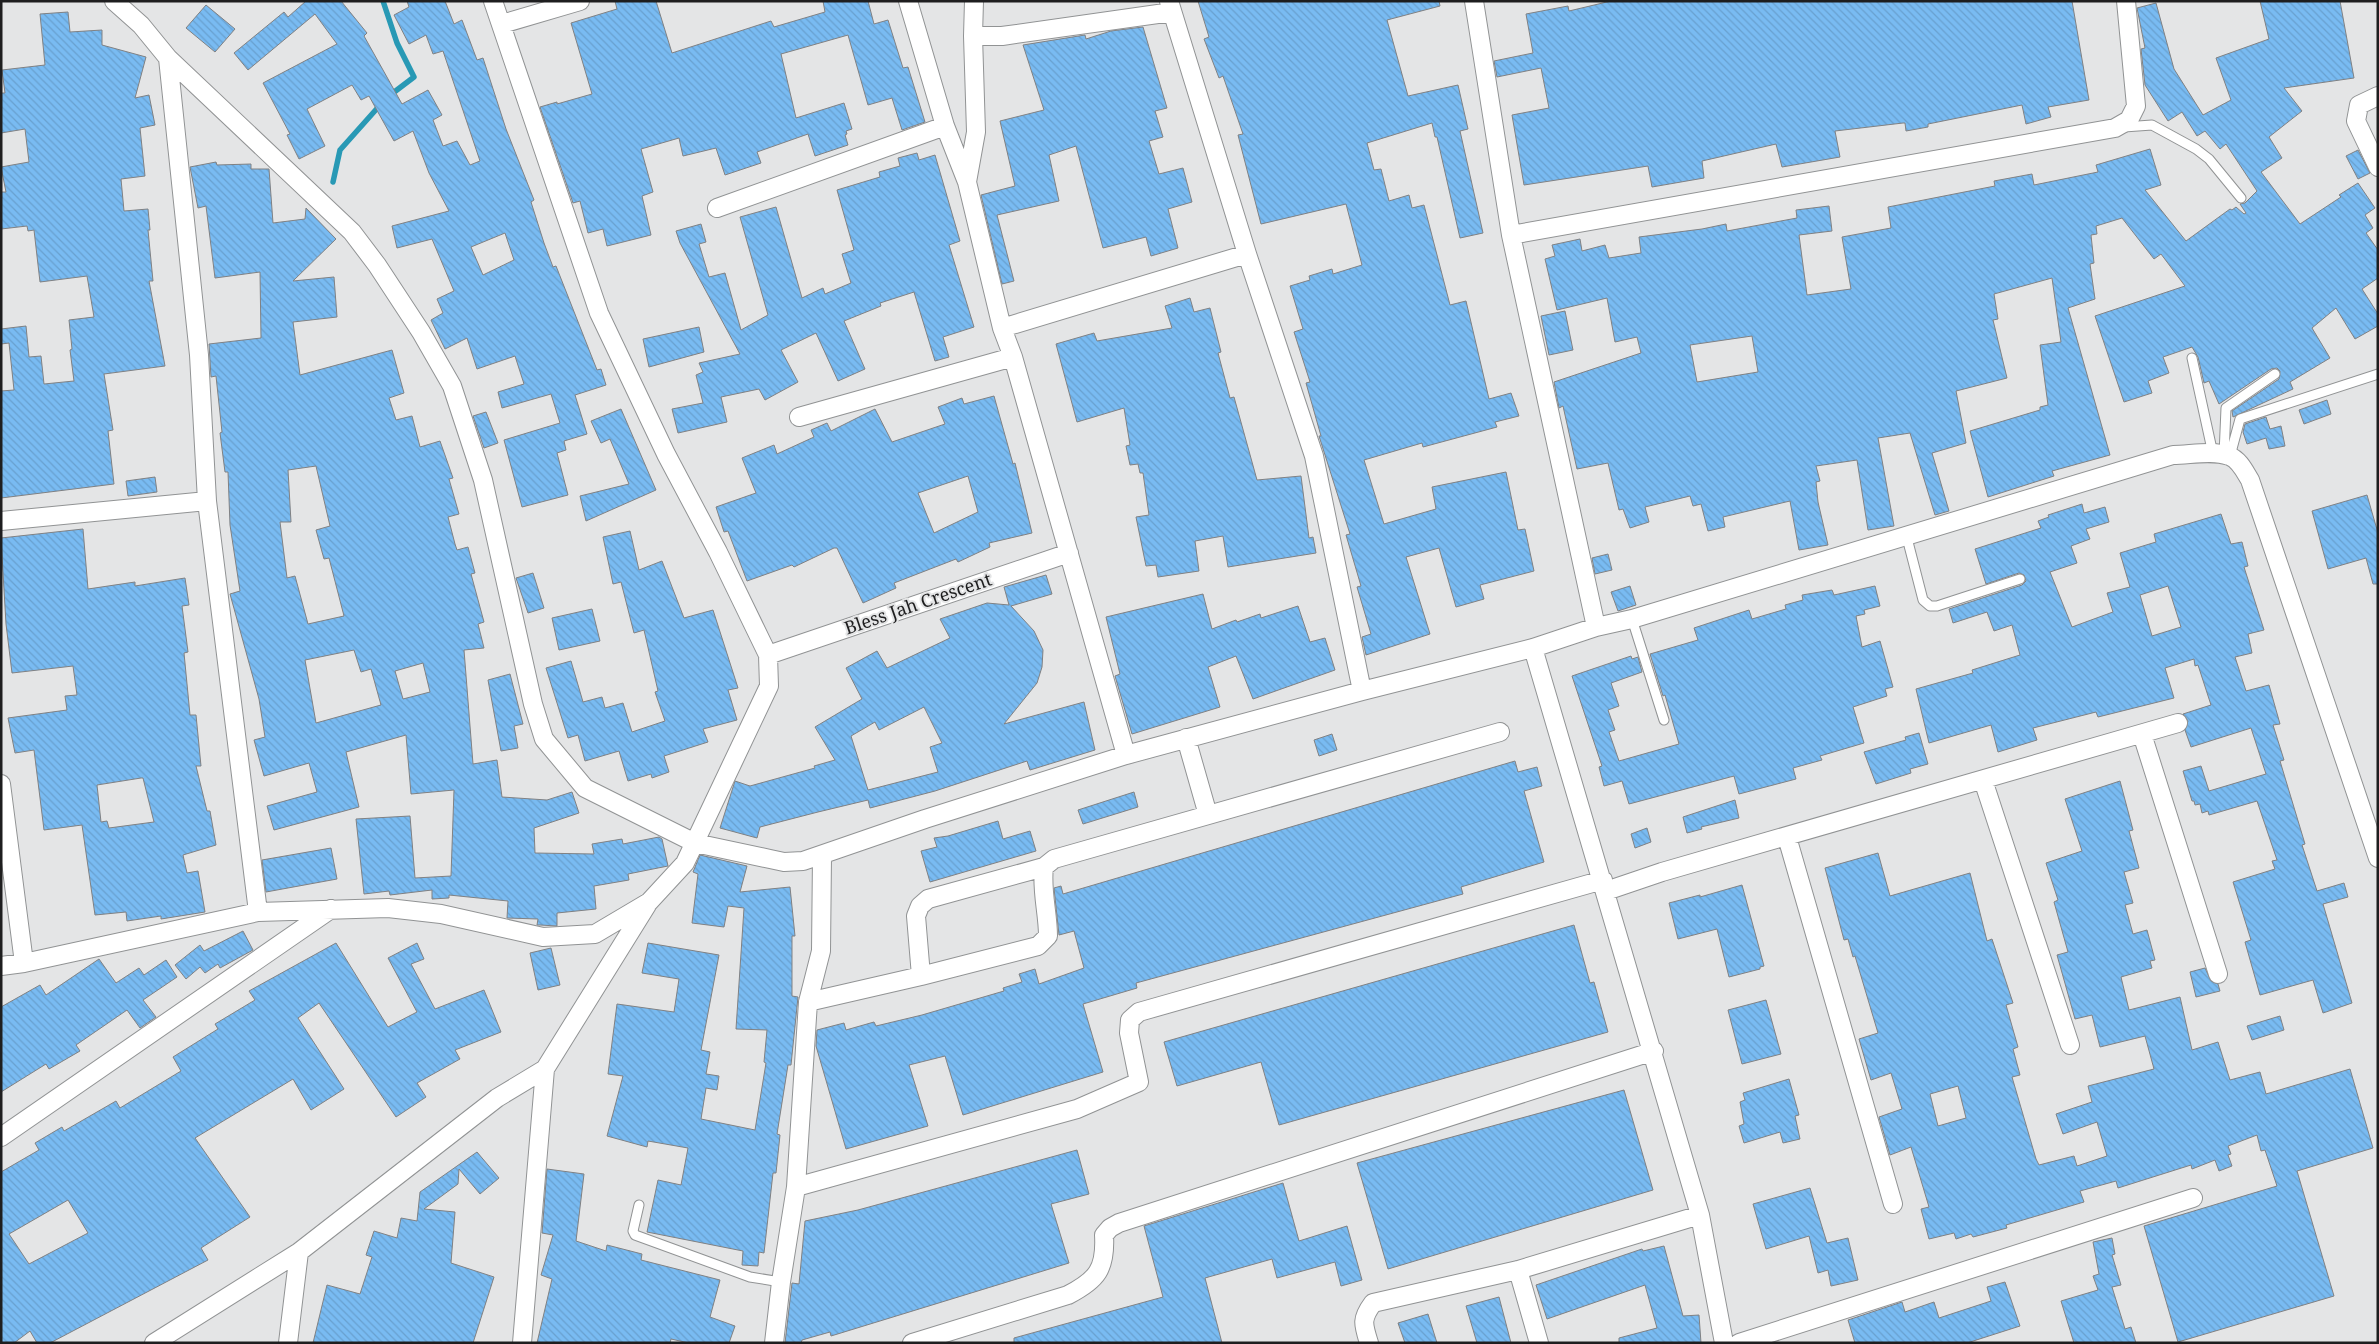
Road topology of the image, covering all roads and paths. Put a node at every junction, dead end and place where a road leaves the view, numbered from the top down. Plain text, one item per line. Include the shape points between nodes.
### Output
1 (114, 1) edge
2 (493, 1) edge
3 (580, 1) edge
4 (908, 1) edge
5 (974, 1) edge
6 (1474, 1) edge
7 (2126, 1) edge
8 (1170, 6) edge
9 (502, 24) junction
10 (972, 36) junction
11 (168, 58) junction
12 (2378, 96) edge
13 (945, 126) junction
14 (2115, 128) junction
15 (2378, 167) edge
16 (967, 182) junction
17 (2240, 198) dead end
18 (717, 208) dead end
19 (1511, 235) junction
20 (1247, 254) junction
21 (1002, 328) junction
22 (1013, 357) junction
23 (2192, 358) dead end
24 (2275, 374) dead end
25 (2378, 374) edge
26 (799, 417) dead end
27 (2223, 455) junction
28 (207, 501) junction
29 (1, 521) edge
30 (1906, 534) junction
31 (1069, 553) junction
32 (2020, 579) dead end
33 (1632, 619) junction
34 (1596, 627) junction
35 (1533, 648) junction
36 (768, 656) junction
37 (1362, 691) junction
38 (1664, 720) dead end
39 (2178, 723) dead end
40 (1500, 732) dead end
41 (2142, 734) junction
42 (1186, 738) junction
43 (1126, 755) junction
44 (1983, 780) junction
45 (1, 784) edge
46 (1208, 815) junction
47 (1786, 837) junction
48 (695, 843) junction
49 (822, 856) junction
50 (2378, 858) edge
51 (1044, 867) junction
52 (1604, 885) junction
53 (649, 902) junction
54 (331, 909) junction
55 (258, 912) junction
56 (24, 963) junction
57 (1, 966) edge
58 (2218, 974) dead end
59 (922, 976) junction
60 (808, 1002) junction
61 (2070, 1045) dead end
62 (1654, 1052) junction
63 (545, 1069) junction
64 (1, 1137) edge
65 (796, 1187) junction
66 (2193, 1198) dead end
67 (1893, 1204) dead end
68 (639, 1205) dead end
69 (1700, 1215) junction
70 (299, 1252) junction
71 (1518, 1270) junction
72 (780, 1282) junction
73 (154, 1343) edge
74 (288, 1343) edge
75 (522, 1343) edge
76 (774, 1343) edge
77 (912, 1343) edge
78 (1368, 1343) edge
79 (1539, 1343) edge
80 (1724, 1343) edge
81 (1740, 1343) edge

1 - 11 street
2 - 9 street
3 - 9 street
4 - 13 street
5 - 10 street
6 - 19 street
7 - 14 street via 2136,106 2130,120
8 - 10 street via 1002,36
8 - 20 street
9 - 36 street via 599,313
10 - 16 street via 976,132
11 - 28 street via 199,356
11 - 48 street via 352,232 421,332 452,386 483,480 544,740 585,788
12 - 15 street via 2359,105 2356,121
13 - 16 street
13 - 18 street
14 - 17 lane via 2152,125 2196,149 2209,159
14 - 19 street
16 - 21 street
19 - 34 street
20 - 21 street
20 - 37 street via 1314,456
21 - 22 street
22 - 26 street
22 - 31 street
23 - 27 lane
24 - 27 lane via 2226,408
25 - 27 lane via 2240,419
27 - 30 street via 2173,455
27 - 50 street via 2242,468 2250,480
28 - 29 street
28 - 55 street
30 - 32 lane via 1923,600 1930,606
30 - 33 street
31 - 36 street, Bless Jah Crescent
31 - 43 street
33 - 34 street
33 - 38 lane
34 - 35 street
35 - 37 street
35 - 52 street
36 - 48 street via 769,686
37 - 42 street
39 - 41 street
40 - 46 street
41 - 44 street
41 - 58 street
42 - 43 street
42 - 46 street
43 - 49 street via 925,819
44 - 47 street
44 - 61 street
45 - 56 street
46 - 51 street via 1054,859
47 - 52 street
47 - 67 street
48 - 49 street via 784,862
48 - 53 street via 686,863
49 - 60 street via 821,951
51 - 59 street via 928,899 920,906 916,916
51 - 59 street via 1042,882 1048,936 1038,946
52 - 62 street
52 - 65 street via 1139,1012 1130,1020 1129,1033 1140,1082 1077,1109
53 - 54 street via 595,934 543,937 441,914 388,908
53 - 63 street
54 - 55 street
54 - 64 street
55 - 56 street
56 - 57 street
59 - 60 street
60 - 65 street
62 - 69 street
62 - 77 street via 1119,1223 1104,1235 1101,1269 1087,1285 1068,1295
63 - 70 street via 497,1098
63 - 75 street
65 - 72 street
66 - 81 street
68 - 72 lane via 633,1234 750,1277
69 - 71 street
69 - 80 street
70 - 73 street
70 - 74 street
71 - 78 street via 1373,1303 1364,1314
71 - 79 street
72 - 76 street

